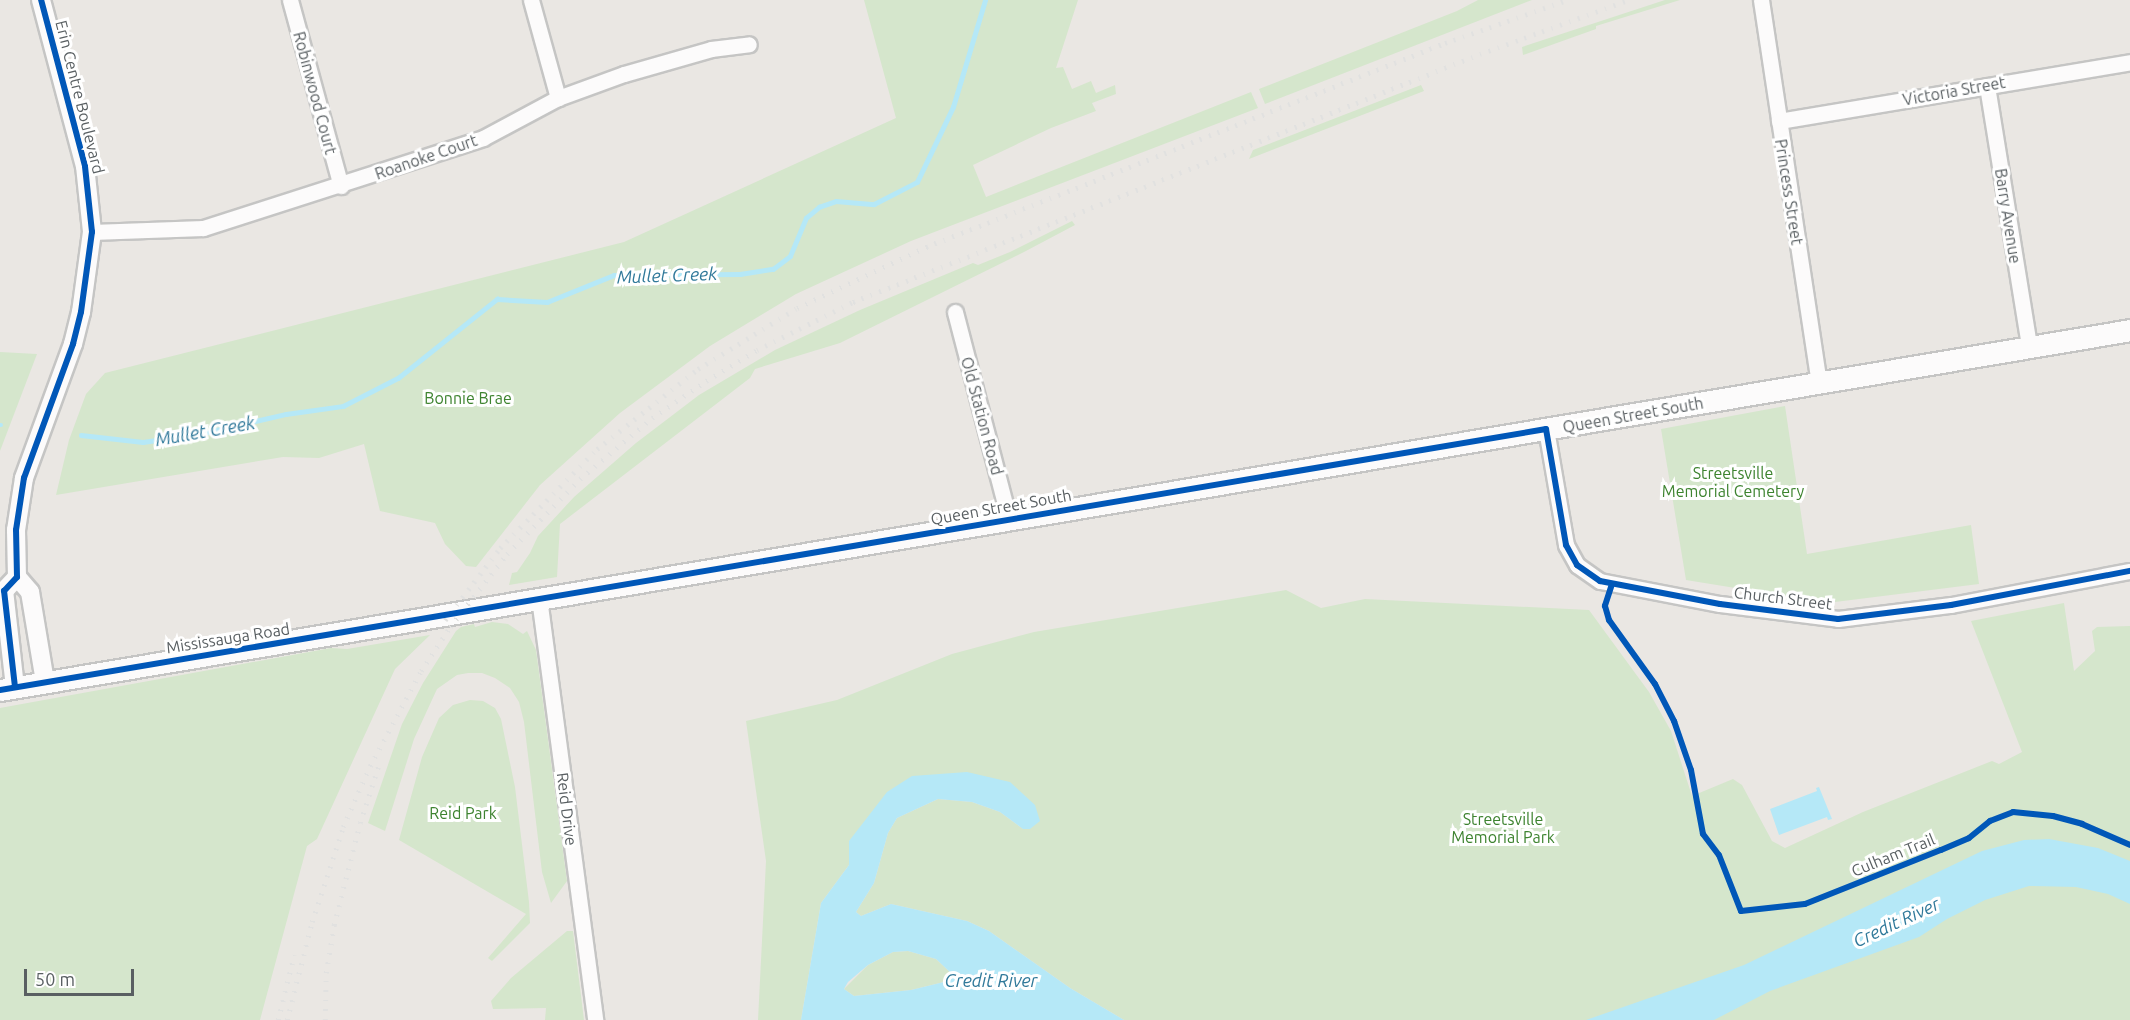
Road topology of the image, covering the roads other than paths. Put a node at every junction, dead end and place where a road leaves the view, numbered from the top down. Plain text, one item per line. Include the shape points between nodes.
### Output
1 (41, 0) edge
2 (290, 0) edge
3 (531, 0) edge
4 (1761, 0) edge
5 (749, 44) dead end
6 (2130, 62) edge
7 (1987, 86) junction
8 (558, 98) junction
9 (1779, 121) junction
10 (341, 186) junction
11 (92, 232) junction
12 (955, 312) dead end
13 (2130, 330) edge
14 (2029, 346) junction
15 (1819, 383) junction
16 (1546, 429) junction
17 (1009, 519) junction
18 (2130, 571) edge
19 (17, 577) junction
20 (539, 598) junction
21 (461, 613) joint
22 (45, 682) junction
23 (8, 689) edge
24 (595, 1020) edge

1 - 11 street, Erin Centre Boulevard via 85,166
2 - 10 street, Robinwood Court
3 - 8 street
4 - 9 street, Princess Street
5 - 8 street, Roanoke Court via 711,49
6 - 7 street, Victoria Street
7 - 9 street, Victoria Street
7 - 14 street, Barry Avenue
8 - 10 street, Roanoke Court via 483,138
9 - 15 street, Princess Street
10 - 11 street, Roanoke Court via 203,228
11 - 19 street, Erin Centre Boulevard via 73,344 24,478 16,530
12 - 17 street, Old Station Road
13 - 14 main road, Queen Street South
14 - 15 main road, Queen Street South
15 - 16 main road, Queen Street South
16 - 17 main road, Queen Street South
16 - 18 street, Church Street via 1566,545 1576,565 1606,582 1720,604 1838,619 1951,605
17 - 20 main road, Queen Street South
19 - 22 street, Erin Centre Boulevard via 30,592
19 - 23 street, Erin Centre Boulevard via 4,591
20 - 21 main road, Queen Street South
20 - 24 street, Reid Drive
21 - 22 main road, Mississauga Road
22 - 23 main road, Mississauga Road

